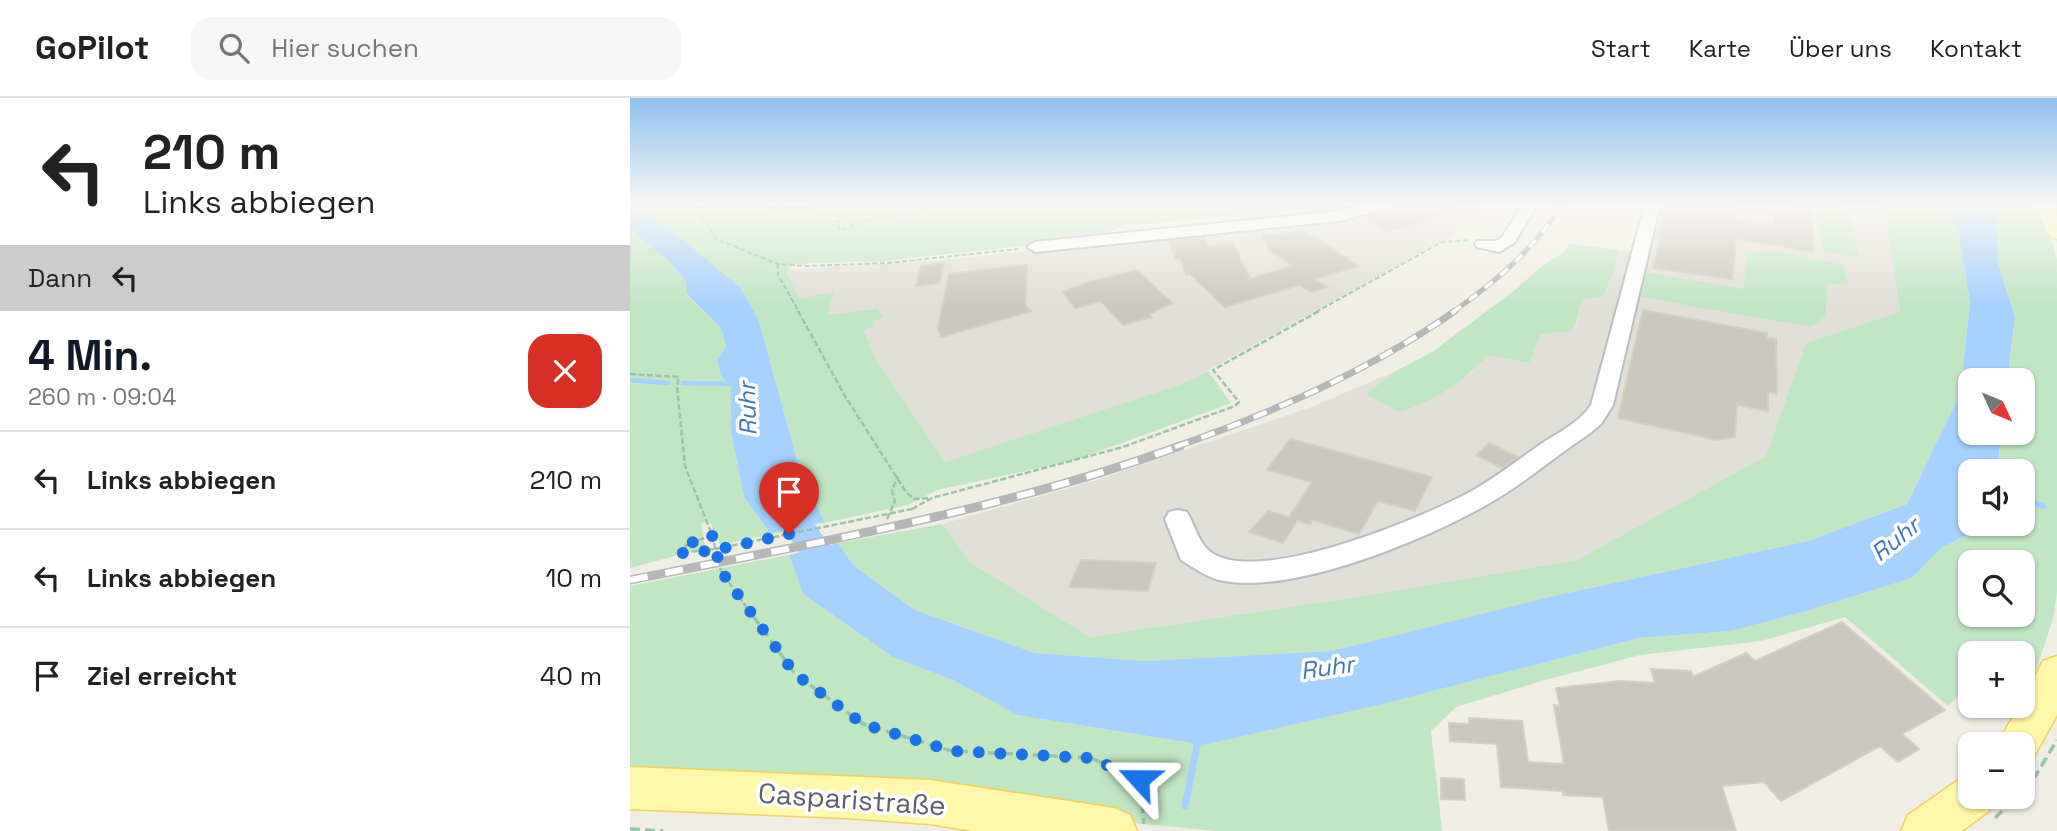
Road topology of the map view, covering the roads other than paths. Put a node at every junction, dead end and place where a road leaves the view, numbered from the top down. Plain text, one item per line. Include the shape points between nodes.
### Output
1 (1121, 238) edge
2 (1493, 238) edge
3 (1509, 238) edge
4 (1643, 238) edge
5 (1035, 247) road end
6 (1178, 519) dead end
7 (2057, 673) edge
8 (2026, 732) edge
9 (630, 788) edge
10 (1980, 811) edge
11 (1114, 831) edge
12 (1924, 831) edge

1 - 5 street
2 - 3 street via 1483,244 1499,247
4 - 6 street via 1602,405 1581,429 1492,490 1399,537 1277,570 1232,571 1206,564 1186,545
7 - 8 main road
9 - 11 main road, Casparistraße via 930,802
10 - 12 main road

